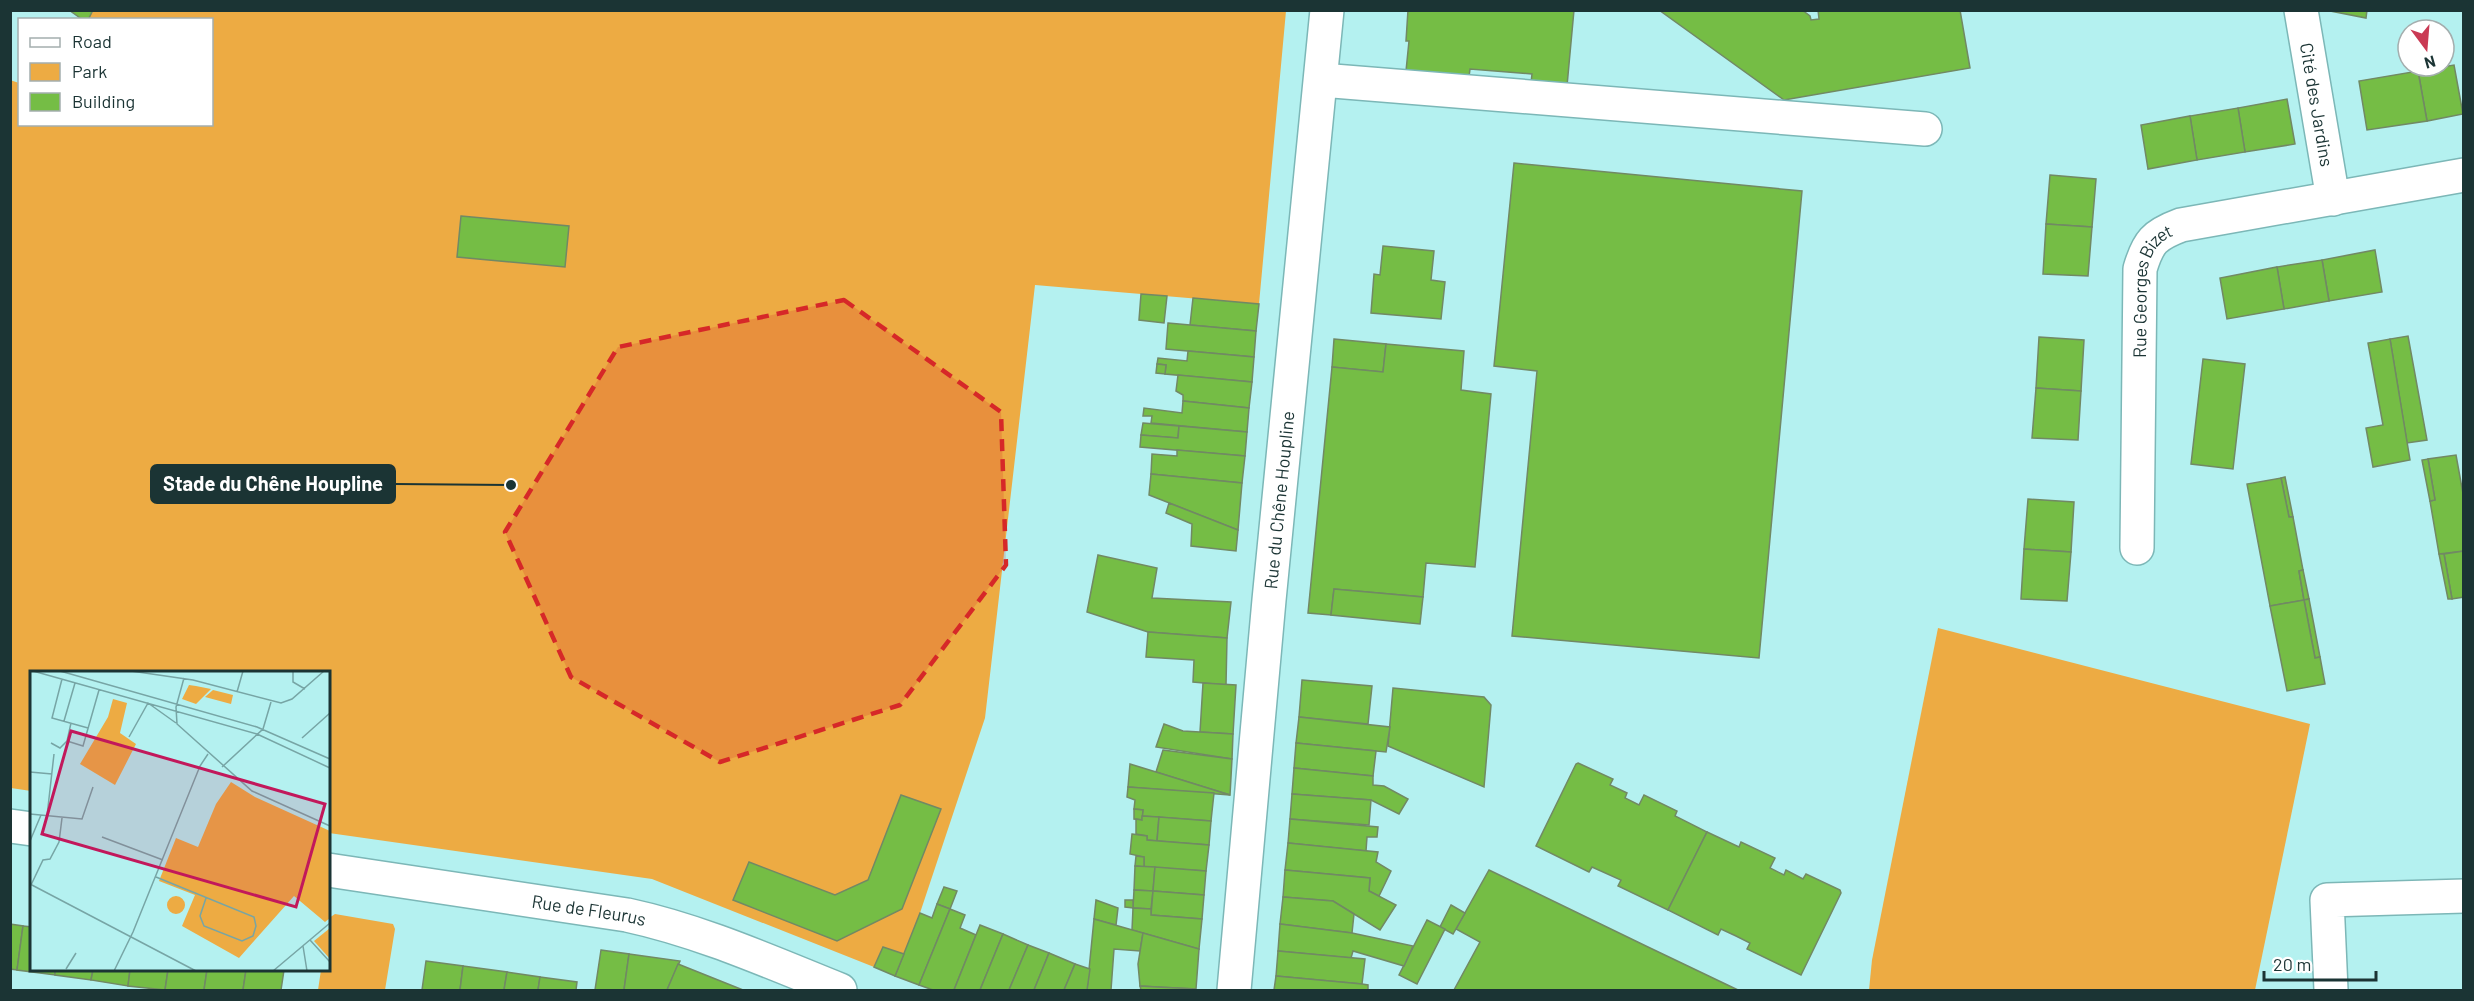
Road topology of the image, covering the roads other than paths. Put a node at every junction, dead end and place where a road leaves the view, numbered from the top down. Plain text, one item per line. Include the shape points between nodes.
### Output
1 (1328, 10) edge
2 (2301, 10) edge
3 (1321, 80) junction
4 (1925, 129) dead end
5 (2463, 175) edge
6 (2333, 199) junction
7 (2137, 548) dead end
8 (10, 826) edge
9 (30, 829) edge
10 (330, 870) edge
11 (2463, 896) edge
12 (840, 990) edge
13 (1234, 990) edge
14 (2331, 990) edge

1 - 3 street, Rue du Chêne Houpline
2 - 6 street, Cité des Jardins
3 - 4 street
3 - 13 street, Rue du Chêne Houpline
5 - 6 street, Rue Georges Bizet
6 - 7 street, Rue Georges Bizet via 2181,225 2164,231 2148,246 2140,269
8 - 9 street
10 - 12 street, Rue de Fleurus via 659,922
11 - 14 street via 2327,900

